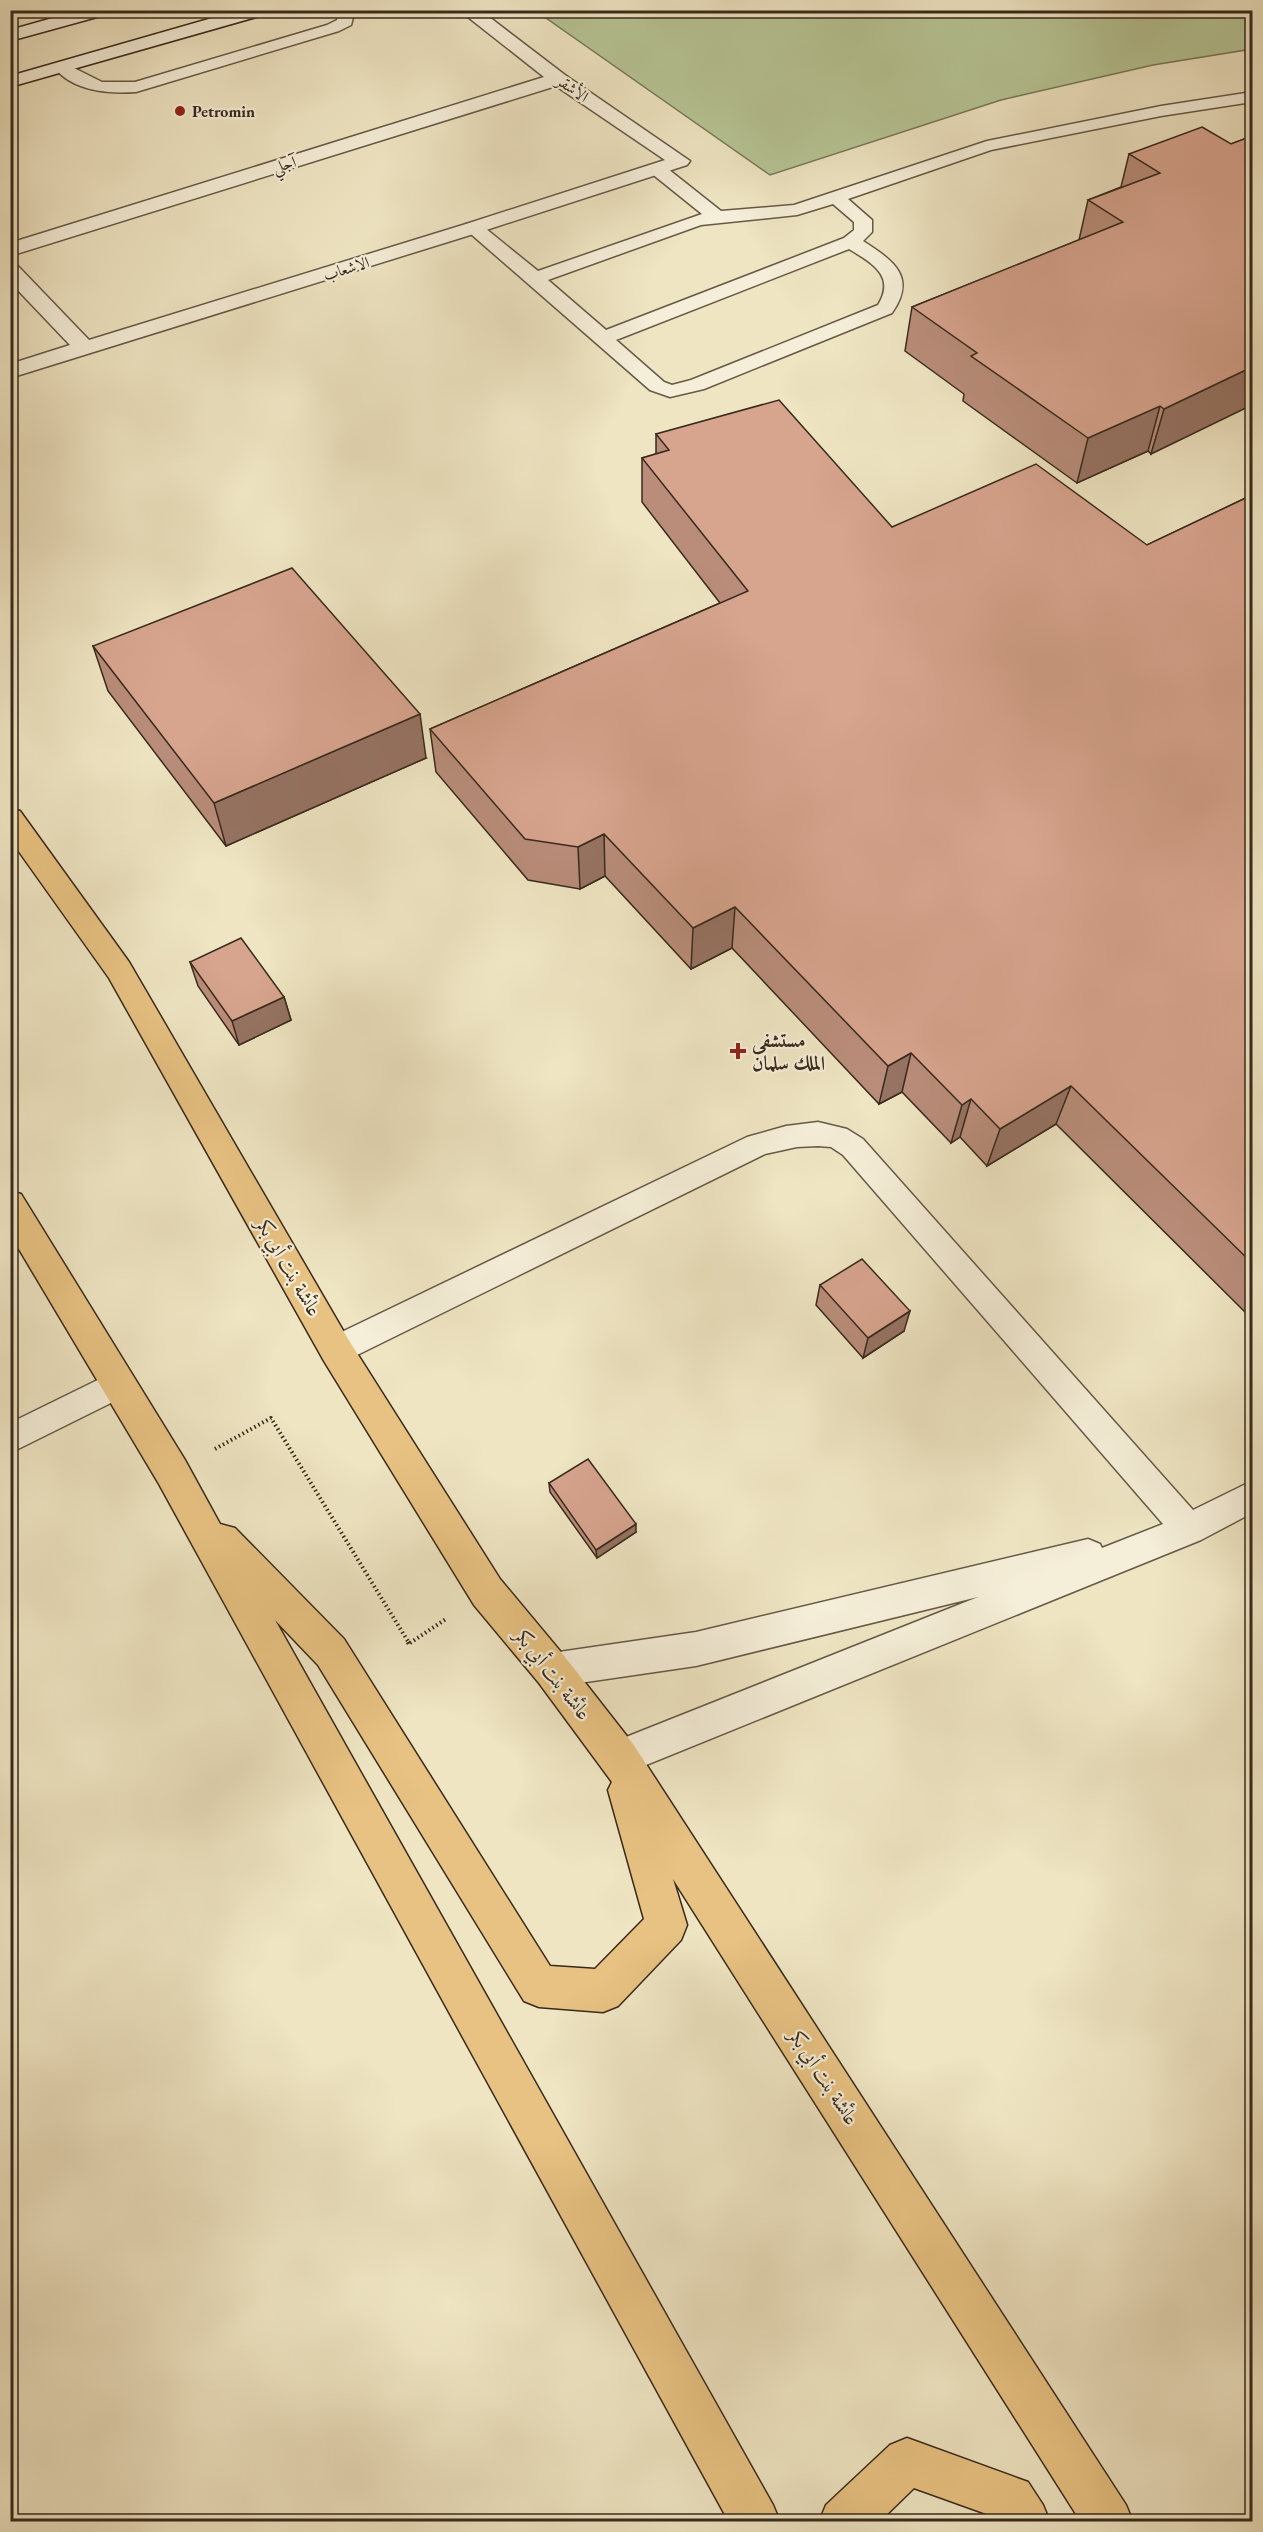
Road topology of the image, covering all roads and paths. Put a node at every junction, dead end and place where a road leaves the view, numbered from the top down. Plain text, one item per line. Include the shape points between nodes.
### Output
1 (102, 10) edge
2 (261, 10) edge
3 (347, 10) edge
4 (468, 10) edge
5 (10, 36) edge
6 (62, 67) junction
7 (558, 79) junction
8 (10, 82) edge
9 (1252, 97) edge
10 (680, 161) joint
11 (657, 169) junction
12 (834, 196) junction
13 (716, 216) junction
14 (473, 228) junction
15 (851, 242) junction
16 (10, 250) edge
17 (10, 269) edge
18 (535, 278) junction
19 (603, 338) junction
20 (86, 349) junction
21 (10, 371) edge
22 (10, 818) edge
23 (10, 1204) edge
24 (336, 1350) junction
25 (118, 1384) junction
26 (10, 1439) edge
27 (172, 1472) junction
28 (1252, 1496) edge
29 (192, 1508) junction
30 (1190, 1529) junction
31 (487, 1592) junction
32 (552, 1670) junction
33 (619, 1758) junction
34 (756, 2522) edge
35 (843, 2522) edge
36 (1026, 2522) edge
37 (1110, 2522) edge

1 - 5 street
2 - 6 street
3 - 6 lane via 345,22 333,28 136,87 111,90 90,85
4 - 7 street, الأشقر
6 - 8 street
7 - 10 street, الأشقر
7 - 16 street, آجلي
9 - 12 lane via 1007,141
10 - 11 street, الاشعاب
11 - 13 lane
11 - 14 street, الاشعاب
12 - 13 lane via 797,210
12 - 15 lane via 863,220 863,232
13 - 18 lane
14 - 18 lane
14 - 20 street, الاشعاب
15 - 19 lane
15 - 19 lane via 880,261 893,277 894,298 885,309 697,385 670,391 657,386
17 - 20 street
18 - 19 lane
20 - 21 street, الاشعاب
22 - 24 main road, عائشة بنت أبي بكر via 118,970
23 - 25 main road
24 - 30 lane via 757,1145 781,1137 836,1137 854,1147
24 - 31 main road, عائشة بنت أبي بكر
25 - 26 lane
25 - 27 main road
27 - 29 main road
27 - 31 path via 271,1418 409,1644
28 - 30 lane
29 - 33 main road via 331,1652 539,1986 603,1991 666,1925
29 - 34 main road
30 - 32 lane via 696,1649
30 - 33 lane
31 - 32 main road, عائشة بنت أبي بكر
32 - 33 main road, عائشة بنت أبي بكر
33 - 37 main road, عائشة بنت أبي بكر
35 - 36 main road via 907,2462 1011,2499

